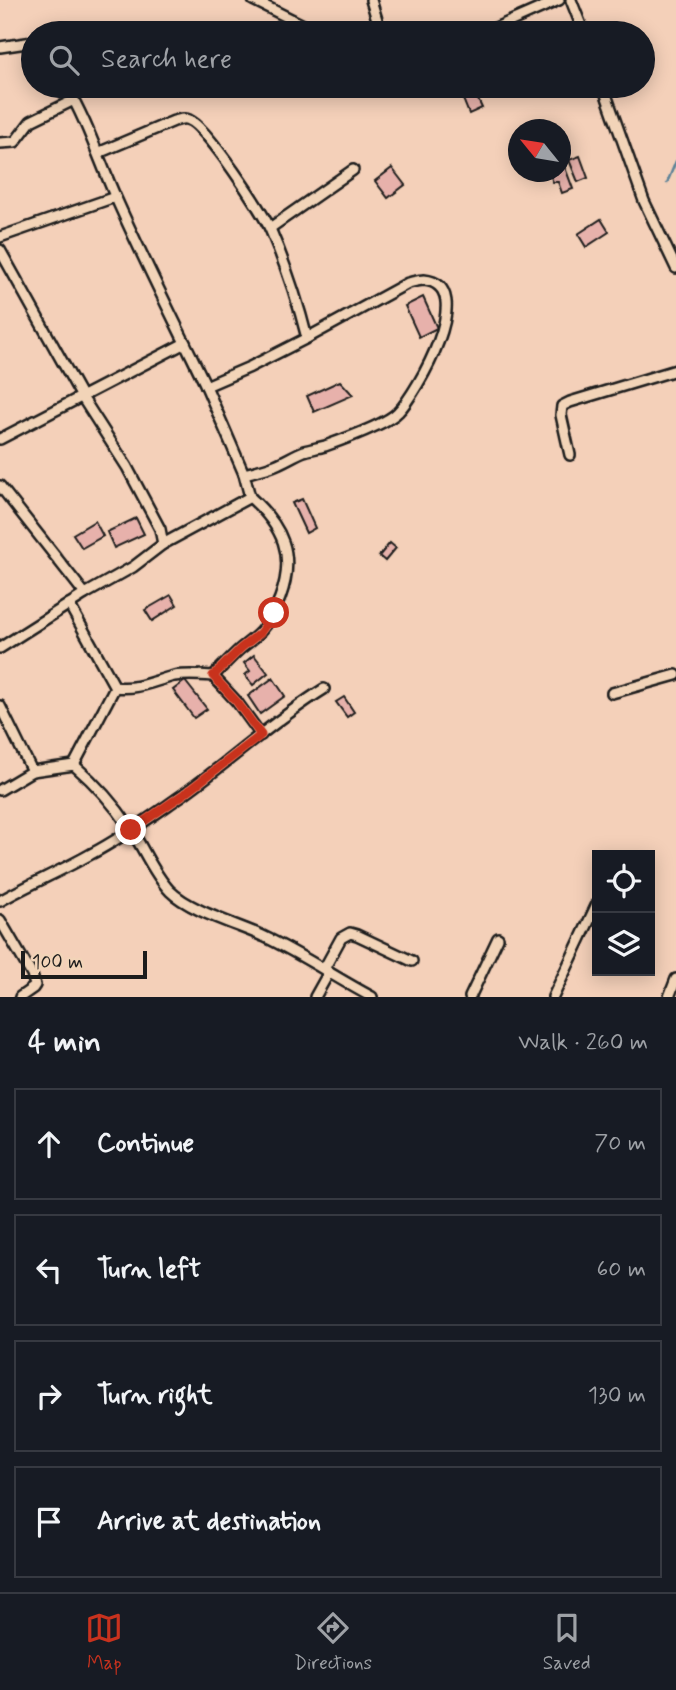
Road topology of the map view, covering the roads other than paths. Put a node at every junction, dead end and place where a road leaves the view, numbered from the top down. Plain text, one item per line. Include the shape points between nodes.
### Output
1 (253, 0) edge
2 (371, 0) edge
3 (559, 0) edge
4 (571, 0) edge
5 (295, 21) edge
6 (377, 21) edge
7 (511, 21) edge
8 (579, 21) edge
9 (21, 43) edge
10 (0, 47) edge
11 (607, 98) edge
12 (74, 100) joint
13 (0, 143) edge
14 (98, 153) junction
15 (353, 170) dead end
16 (116, 197) junction
17 (270, 228) junction
18 (0, 237) edge
19 (0, 250) edge
20 (676, 268) edge
21 (307, 338) junction
22 (185, 343) junction
23 (676, 370) edge
24 (206, 386) junction
25 (82, 397) junction
26 (0, 439) edge
27 (570, 455) dead end
28 (244, 474) junction
29 (0, 486) edge
30 (250, 496) junction
31 (163, 544) junction
32 (85, 593) junction
33 (69, 604) junction
34 (0, 648) edge
35 (676, 674) edge
36 (213, 676) junction
37 (115, 687) junction
38 (324, 689) dead end
39 (612, 693) dead end
40 (0, 706) edge
41 (261, 735) junction
42 (74, 765) junction
43 (32, 771) junction
44 (0, 790) edge
45 (131, 830) junction
46 (0, 901) edge
47 (593, 913) edge
48 (0, 919) edge
49 (498, 938) dead end
50 (412, 961) dead end
51 (327, 970) junction
52 (676, 979) edge
53 (20, 997) edge
54 (315, 997) edge
55 (371, 997) edge
56 (470, 997) edge
57 (553, 997) edge
58 (669, 997) edge

1 - 5 street
2 - 6 street
3 - 7 street
4 - 8 street
9 - 10 street
11 - 20 street via 644,201
12 - 13 street via 31,121 15,142
12 - 14 street
14 - 16 street
14 - 17 street via 174,121 192,120 228,163
15 - 17 street
16 - 18 street
16 - 22 street
17 - 21 street
19 - 25 street
21 - 24 street
21 - 28 street via 408,283 423,280 444,291 443,330 436,350 398,413 326,446
22 - 24 street
22 - 25 street
23 - 27 street via 562,406
24 - 28 street
25 - 26 street
25 - 31 street via 127,467 160,528
28 - 30 street
29 - 32 street
30 - 31 street
30 - 36 street via 276,528 287,553 287,580 260,633
31 - 32 street via 133,567
32 - 33 street
33 - 34 street
33 - 37 street
35 - 39 street
36 - 37 street via 188,674 129,689
36 - 41 street
37 - 42 street
38 - 41 street
40 - 43 street
41 - 45 street
42 - 43 street
42 - 45 street via 97,785
43 - 44 street
45 - 46 street
45 - 51 street via 160,879 186,904 266,937
47 - 57 street
48 - 53 street via 35,985
49 - 56 street
50 - 51 street via 351,933 341,938
51 - 54 street
51 - 55 street
52 - 58 street

